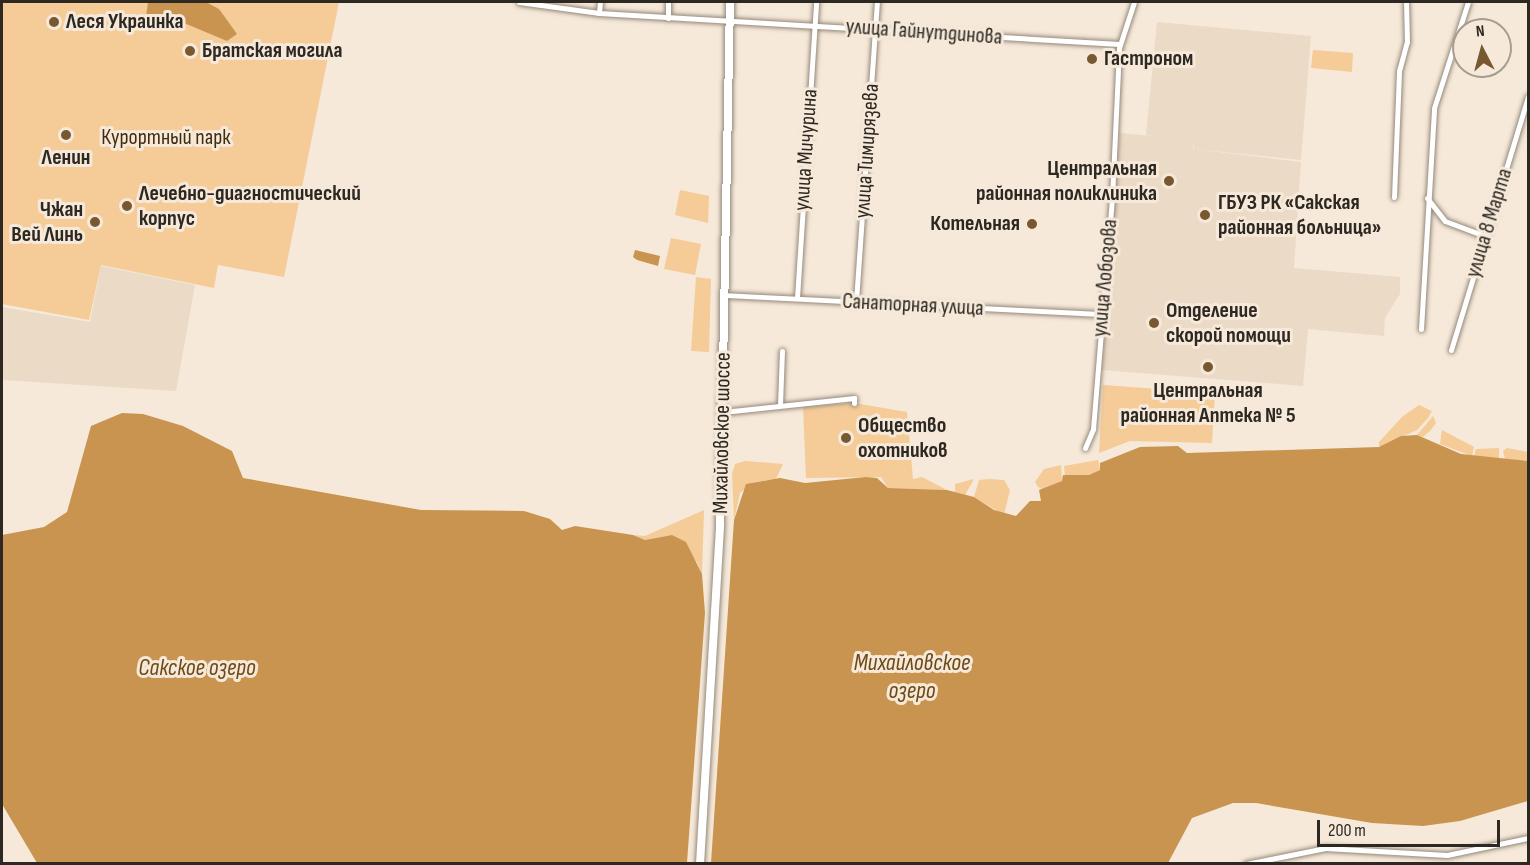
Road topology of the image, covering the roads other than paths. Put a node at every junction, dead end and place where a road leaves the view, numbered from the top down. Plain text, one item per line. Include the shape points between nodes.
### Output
1 (519, 2) edge
2 (600, 2) edge
3 (668, 2) edge
4 (730, 2) edge
5 (816, 2) edge
6 (877, 2) edge
7 (1134, 2) edge
8 (1406, 2) edge
9 (1468, 2) edge
10 (599, 13) junction
11 (668, 18) junction
12 (729, 20) junction
13 (814, 24) junction
14 (875, 28) junction
15 (1120, 43) junction
16 (1528, 96) edge
17 (1394, 196) dead end
18 (1426, 197) junction
19 (1485, 236) junction
20 (724, 295) junction
21 (797, 298) junction
22 (856, 301) junction
23 (1103, 314) junction
24 (1421, 329) dead end
25 (1450, 350) dead end
26 (782, 351) dead end
27 (854, 403) dead end
28 (780, 405) junction
29 (723, 412) junction
30 (1085, 448) dead end
31 (1528, 838) edge
32 (700, 864) edge
33 (1246, 864) edge

1 - 10 street, улица Гайнутдинова
2 - 10 street
3 - 11 street
4 - 12 main road, Михайловское шоссе
5 - 13 street, улица Мичурина
6 - 14 street, улица Тимирязева
7 - 15 street, улица Лобозова
8 - 17 street via 1407,42 1399,71
9 - 18 street via 1438,94
10 - 11 street, улица Гайнутдинова
11 - 12 street, улица Гайнутдинова
12 - 13 street, улица Гайнутдинова
12 - 20 main road, Михайловское шоссе
13 - 14 street, улица Гайнутдинова
13 - 21 street, улица Мичурина
14 - 15 street, улица Гайнутдинова via 880,33 916,31
14 - 22 street, улица Тимирязева
15 - 23 street, улица Лобозова
16 - 19 street, улица 8 Марта
18 - 19 street via 1446,221
18 - 24 street
19 - 25 street, улица 8 Марта
20 - 21 street, Санаторная улица
20 - 29 main road, Михайловское шоссе
21 - 22 street, Санаторная улица
22 - 23 street, Санаторная улица
23 - 30 street, улица Лобозова via 1093,429
26 - 28 street
27 - 28 street via 854,398
28 - 29 street
29 - 32 main road, Михайловское шоссе
31 - 33 street via 1447,855 1325,848

